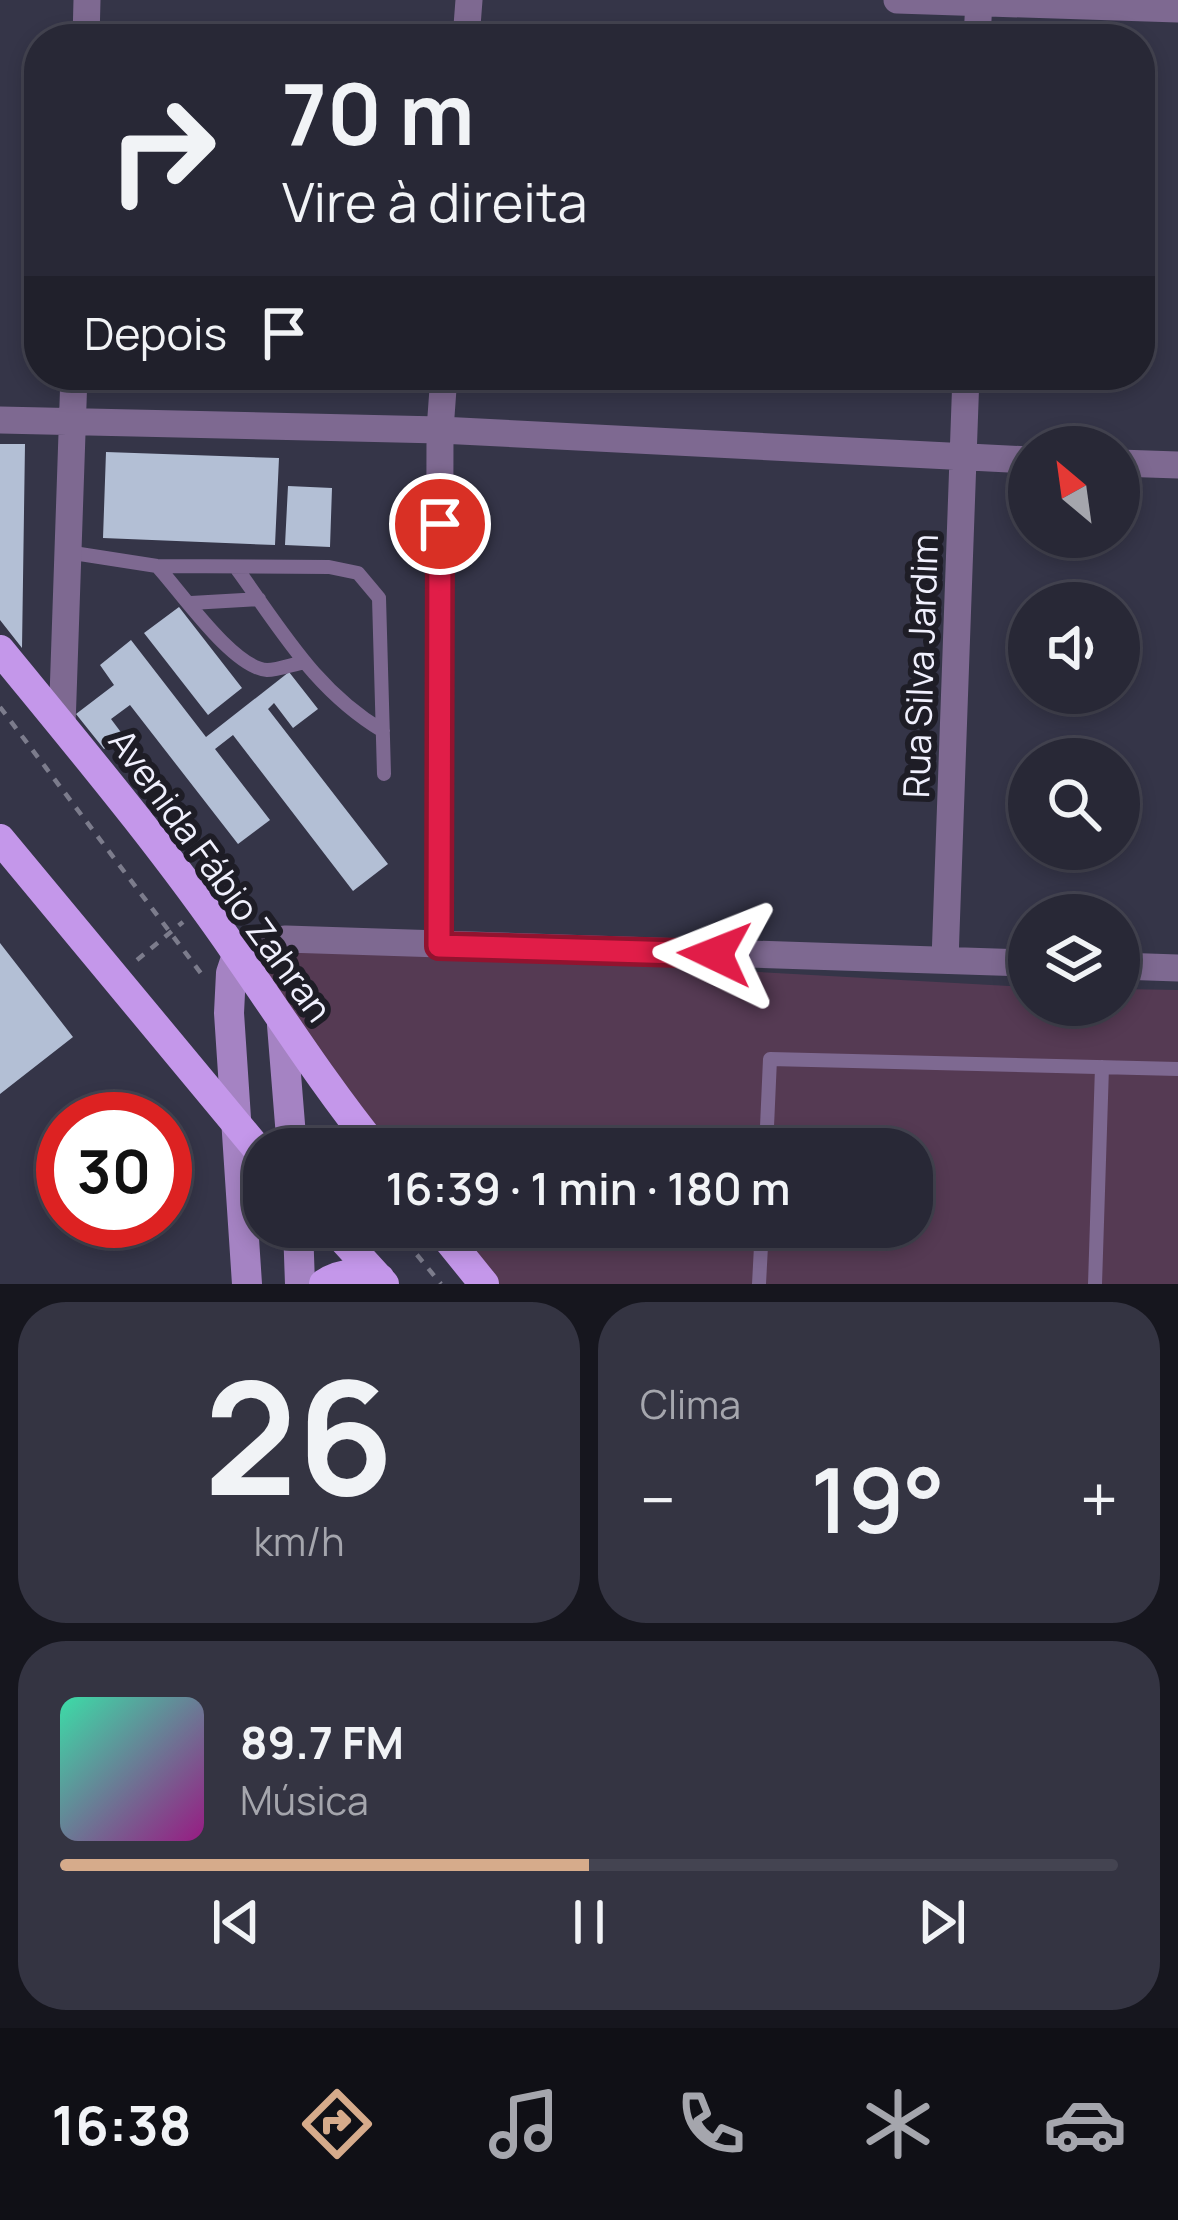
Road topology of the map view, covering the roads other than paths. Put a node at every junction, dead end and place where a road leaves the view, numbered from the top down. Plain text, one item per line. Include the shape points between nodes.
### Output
1 (897, 0) edge
2 (979, 1) edge
3 (1178, 9) edge
4 (74, 390) edge
5 (443, 390) edge
6 (966, 390) edge
7 (0, 420) edge
8 (73, 423) junction
9 (440, 430) junction
10 (964, 458) junction
11 (1008, 459) edge
12 (1140, 464) edge
13 (1178, 466) edge
14 (67, 552) junction
15 (157, 566) junction
16 (237, 568) junction
17 (259, 599) junction
18 (191, 603) junction
19 (0, 650) edge
20 (305, 662) junction
21 (62, 726) junction
22 (383, 731) junction
23 (384, 774) dead end
24 (0, 839) edge
25 (439, 946) junction
26 (238, 955) junction
27 (945, 960) junction
28 (1008, 962) edge
29 (1140, 967) edge
30 (1178, 968) edge
31 (282, 1025) junction
32 (1102, 1067) junction
33 (1178, 1069) edge
34 (302, 1128) edge
35 (360, 1128) edge
36 (767, 1128) edge
37 (237, 1130) junction
38 (243, 1136) edge
39 (299, 1248) edge
40 (351, 1248) edge
41 (455, 1248) edge
42 (761, 1248) edge
43 (382, 1281) edge
44 (247, 1284) edge
45 (300, 1284) edge
46 (324, 1284) edge
47 (484, 1284) edge
48 (759, 1284) edge
49 (1095, 1284) edge

1 - 2 street
2 - 3 street
4 - 8 street
5 - 9 street
6 - 10 street, Rua Silva Jardim
7 - 8 street
8 - 9 street
8 - 14 street
9 - 10 street
9 - 25 street
10 - 11 street
10 - 27 street, Rua Silva Jardim
12 - 13 street
14 - 15 lane
14 - 21 street
15 - 16 lane
15 - 18 lane
16 - 17 lane
16 - 22 lane via 329,567 358,573 372,586 379,598
17 - 18 lane
17 - 20 lane
18 - 20 lane via 251,667
19 - 21 main road, Avenida Fábio Zahran
20 - 22 lane via 347,709
21 - 26 main road, Avenida Fábio Zahran
22 - 23 lane
24 - 37 main road
25 - 26 street via 286,939 255,943
25 - 27 street
26 - 31 main road, Avenida Fábio Zahran
26 - 37 street via 229,1012
27 - 28 street
29 - 30 street
31 - 34 street
31 - 35 main road, Avenida Fábio Zahran
32 - 33 lane
32 - 36 lane via 770,1059
32 - 49 lane
37 - 38 main road
37 - 44 street
39 - 45 street
40 - 43 main road
41 - 47 main road
42 - 48 lane
43 - 46 main road via 353,1273

